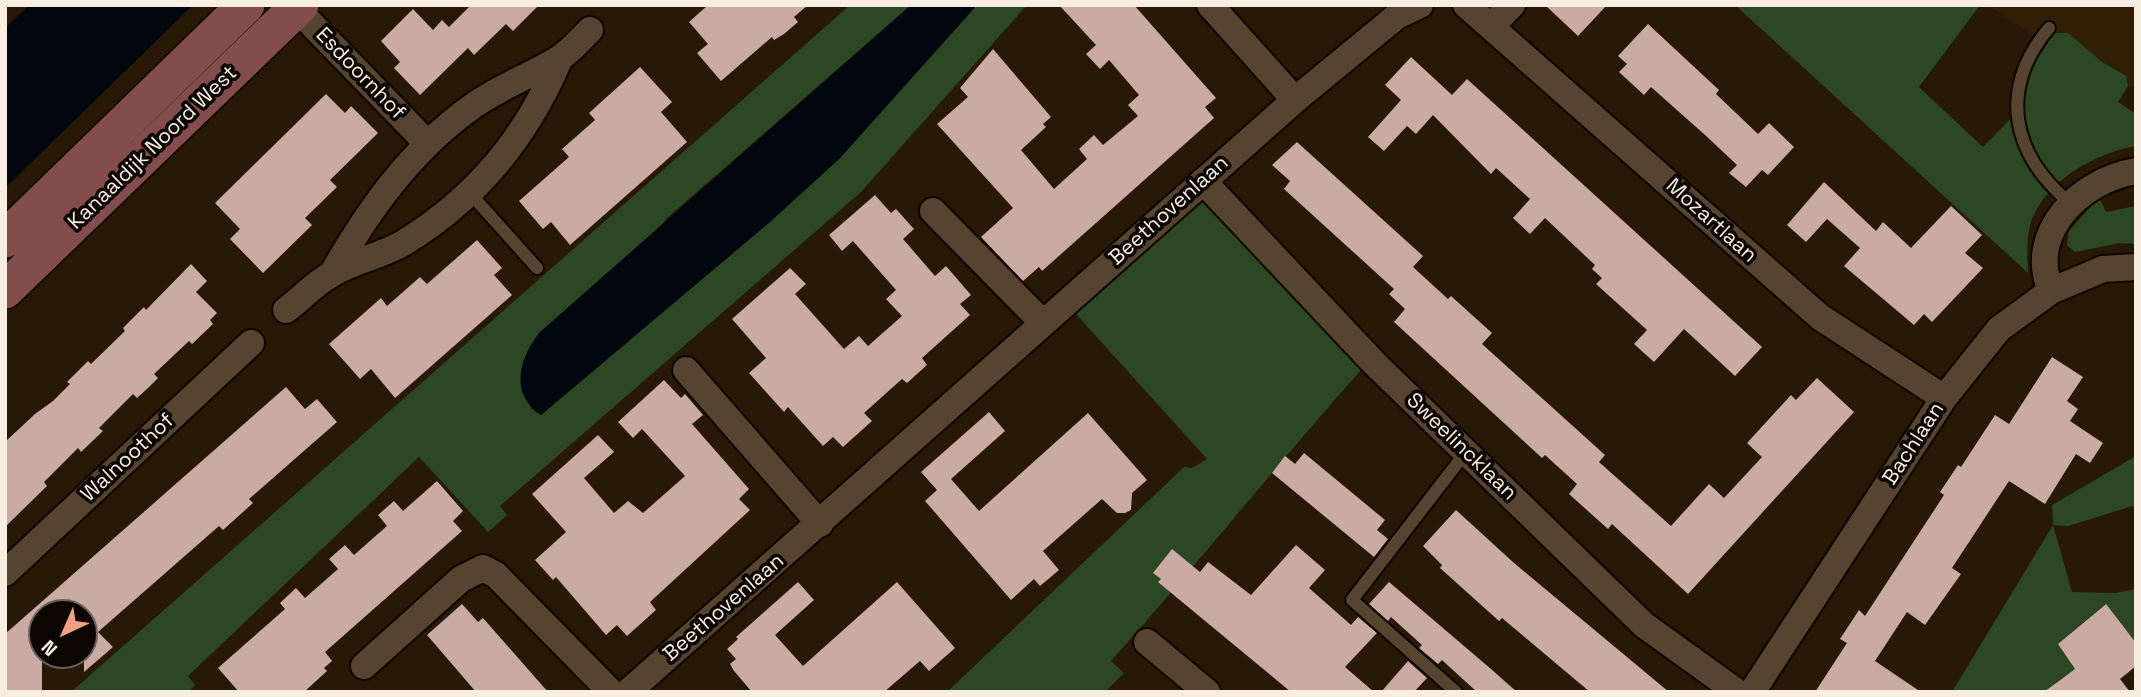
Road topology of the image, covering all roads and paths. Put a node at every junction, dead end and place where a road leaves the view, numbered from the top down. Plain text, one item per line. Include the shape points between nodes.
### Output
1 (246, 5) edge
2 (1210, 5) edge
3 (1420, 5) edge
4 (1466, 5) edge
5 (1512, 5) edge
6 (297, 6) edge
7 (1492, 25) junction
8 (2049, 28) dead end
9 (590, 30) dead end
10 (560, 58) junction
11 (1295, 100) junction
12 (427, 143) junction
13 (2136, 171) edge
14 (1203, 181) junction
15 (469, 192) junction
16 (2070, 203) junction
17 (933, 211) dead end
18 (5, 239) edge
19 (2136, 267) edge
20 (537, 268) dead end
21 (331, 274) junction
22 (5, 290) edge
23 (2051, 291) junction
24 (286, 310) dead end
25 (1043, 323) junction
26 (250, 343) dead end
27 (686, 370) dead end
28 (1944, 398) junction
29 (1466, 452) junction
30 (820, 524) junction
31 (5, 573) edge
32 (1147, 642) dead end
33 (364, 666) dead end
34 (611, 692) edge
35 (628, 692) edge
36 (1207, 692) edge
37 (1456, 692) edge
38 (1737, 692) edge
39 (1752, 692) edge

1 - 18 main road, Kanaaldijk Noord West
2 - 11 street
3 - 11 street, Beethovenlaan via 1397,16
4 - 7 street
5 - 7 street
6 - 12 street, Esdoornhof
6 - 22 main road, Kanaaldijk Noord West
7 - 28 street, Mozartlaan via 1820,317
8 - 16 lane via 2021,71 2017,115 2036,168
9 - 10 street
10 - 12 street via 473,106
10 - 15 street via 541,102 506,155
11 - 14 street, Beethovenlaan
12 - 21 street via 365,215
13 - 16 street via 2095,184
14 - 25 street, Beethovenlaan
14 - 29 street, Sweelincklaan via 1355,344
15 - 20 lane
15 - 21 street via 402,244
16 - 23 street via 2052,230 2044,253
17 - 25 street
19 - 23 street, Bachlaan via 2103,269
21 - 24 street
23 - 28 street, Bachlaan via 1999,329
25 - 30 street, Beethovenlaan
26 - 31 street, Walnoothof
27 - 30 street
28 - 39 street, Bachlaan
29 - 37 lane via 1352,600
29 - 38 street, Sweelincklaan via 1644,625
30 - 35 street, Beethovenlaan
32 - 36 street
33 - 34 street via 461,579 483,568 496,575

